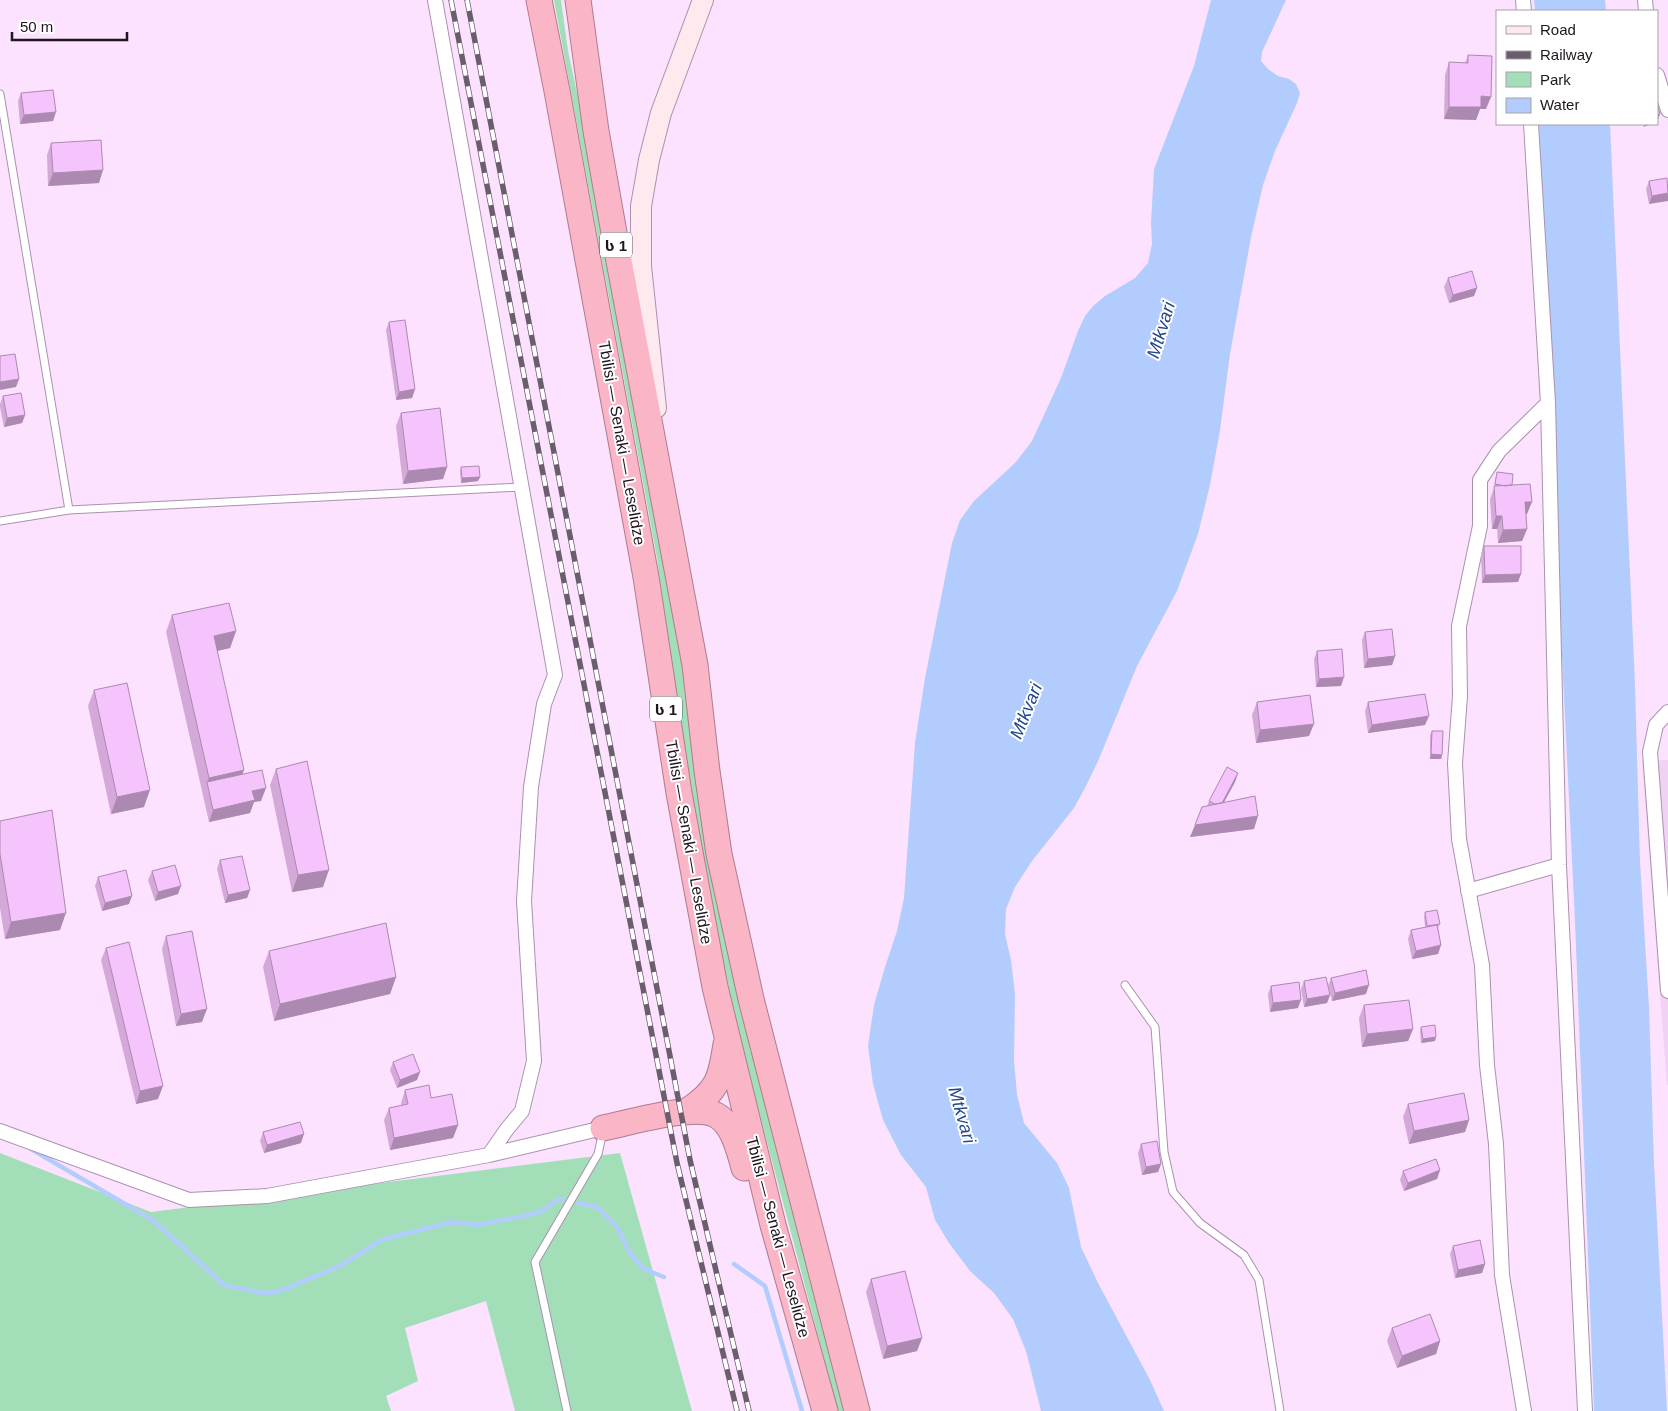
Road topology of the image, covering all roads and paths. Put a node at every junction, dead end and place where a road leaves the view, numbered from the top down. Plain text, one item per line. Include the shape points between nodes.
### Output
1 (435, 0) edge
2 (539, 0) edge
3 (578, 0) edge
4 (703, 0) edge
5 (1658, 78) edge
6 (0, 94) edge
7 (1668, 110) edge
8 (1531, 125) edge
9 (1548, 403) junction
10 (521, 487) junction
11 (662, 488) junction
12 (69, 510) junction
13 (0, 521) edge
14 (1668, 712) edge
15 (1559, 864) junction
16 (1468, 890) junction
17 (1124, 985) dead end
18 (1668, 991) edge
19 (727, 1039) junction
20 (687, 1110) junction
21 (603, 1128) junction
22 (0, 1131) edge
23 (489, 1155) junction
24 (773, 1225) junction
25 (567, 1411) edge
26 (825, 1411) edge
27 (857, 1411) edge
28 (1280, 1411) edge
29 (1524, 1411) edge
30 (1585, 1411) edge

1 - 10 street
2 - 19 highway, Tbilisi — Senaki — Leselidze / ს 1 via 646,577 679,793
3 - 11 highway, Tbilisi — Senaki — Leselidze / ს 1 via 596,131
4 - 11 main road via 661,113 641,206 641,266
5 - 7 street
6 - 12 lane
8 - 9 street
9 - 15 street
9 - 16 street via 1499,451 1480,480 1480,526 1459,626 1460,696 1455,763 1459,839
10 - 12 lane
10 - 23 street via 555,675 544,704 531,787 524,901 534,1061 522,1111
11 - 27 highway, Tbilisi — Senaki — Leselidze / ს 1 via 695,665 720,854 746,980
12 - 13 lane
14 - 18 street via 1656,724 1650,752
15 - 16 street
15 - 30 street
16 - 29 street via 1482,965 1502,1275
17 - 28 lane via 1155,1026 1164,1152 1173,1192 1200,1223 1244,1255 1259,1280
19 - 20 highway via 716,1085 703,1100
19 - 24 highway, Tbilisi — Senaki — Leselidze / ს 1
20 - 21 highway
20 - 24 highway via 716,1115 726,1125 737,1143 753,1199
21 - 23 street
21 - 25 lane via 598,1154 535,1262
22 - 23 street via 189,1200 267,1196
24 - 26 highway, Tbilisi — Senaki — Leselidze / ს 1

